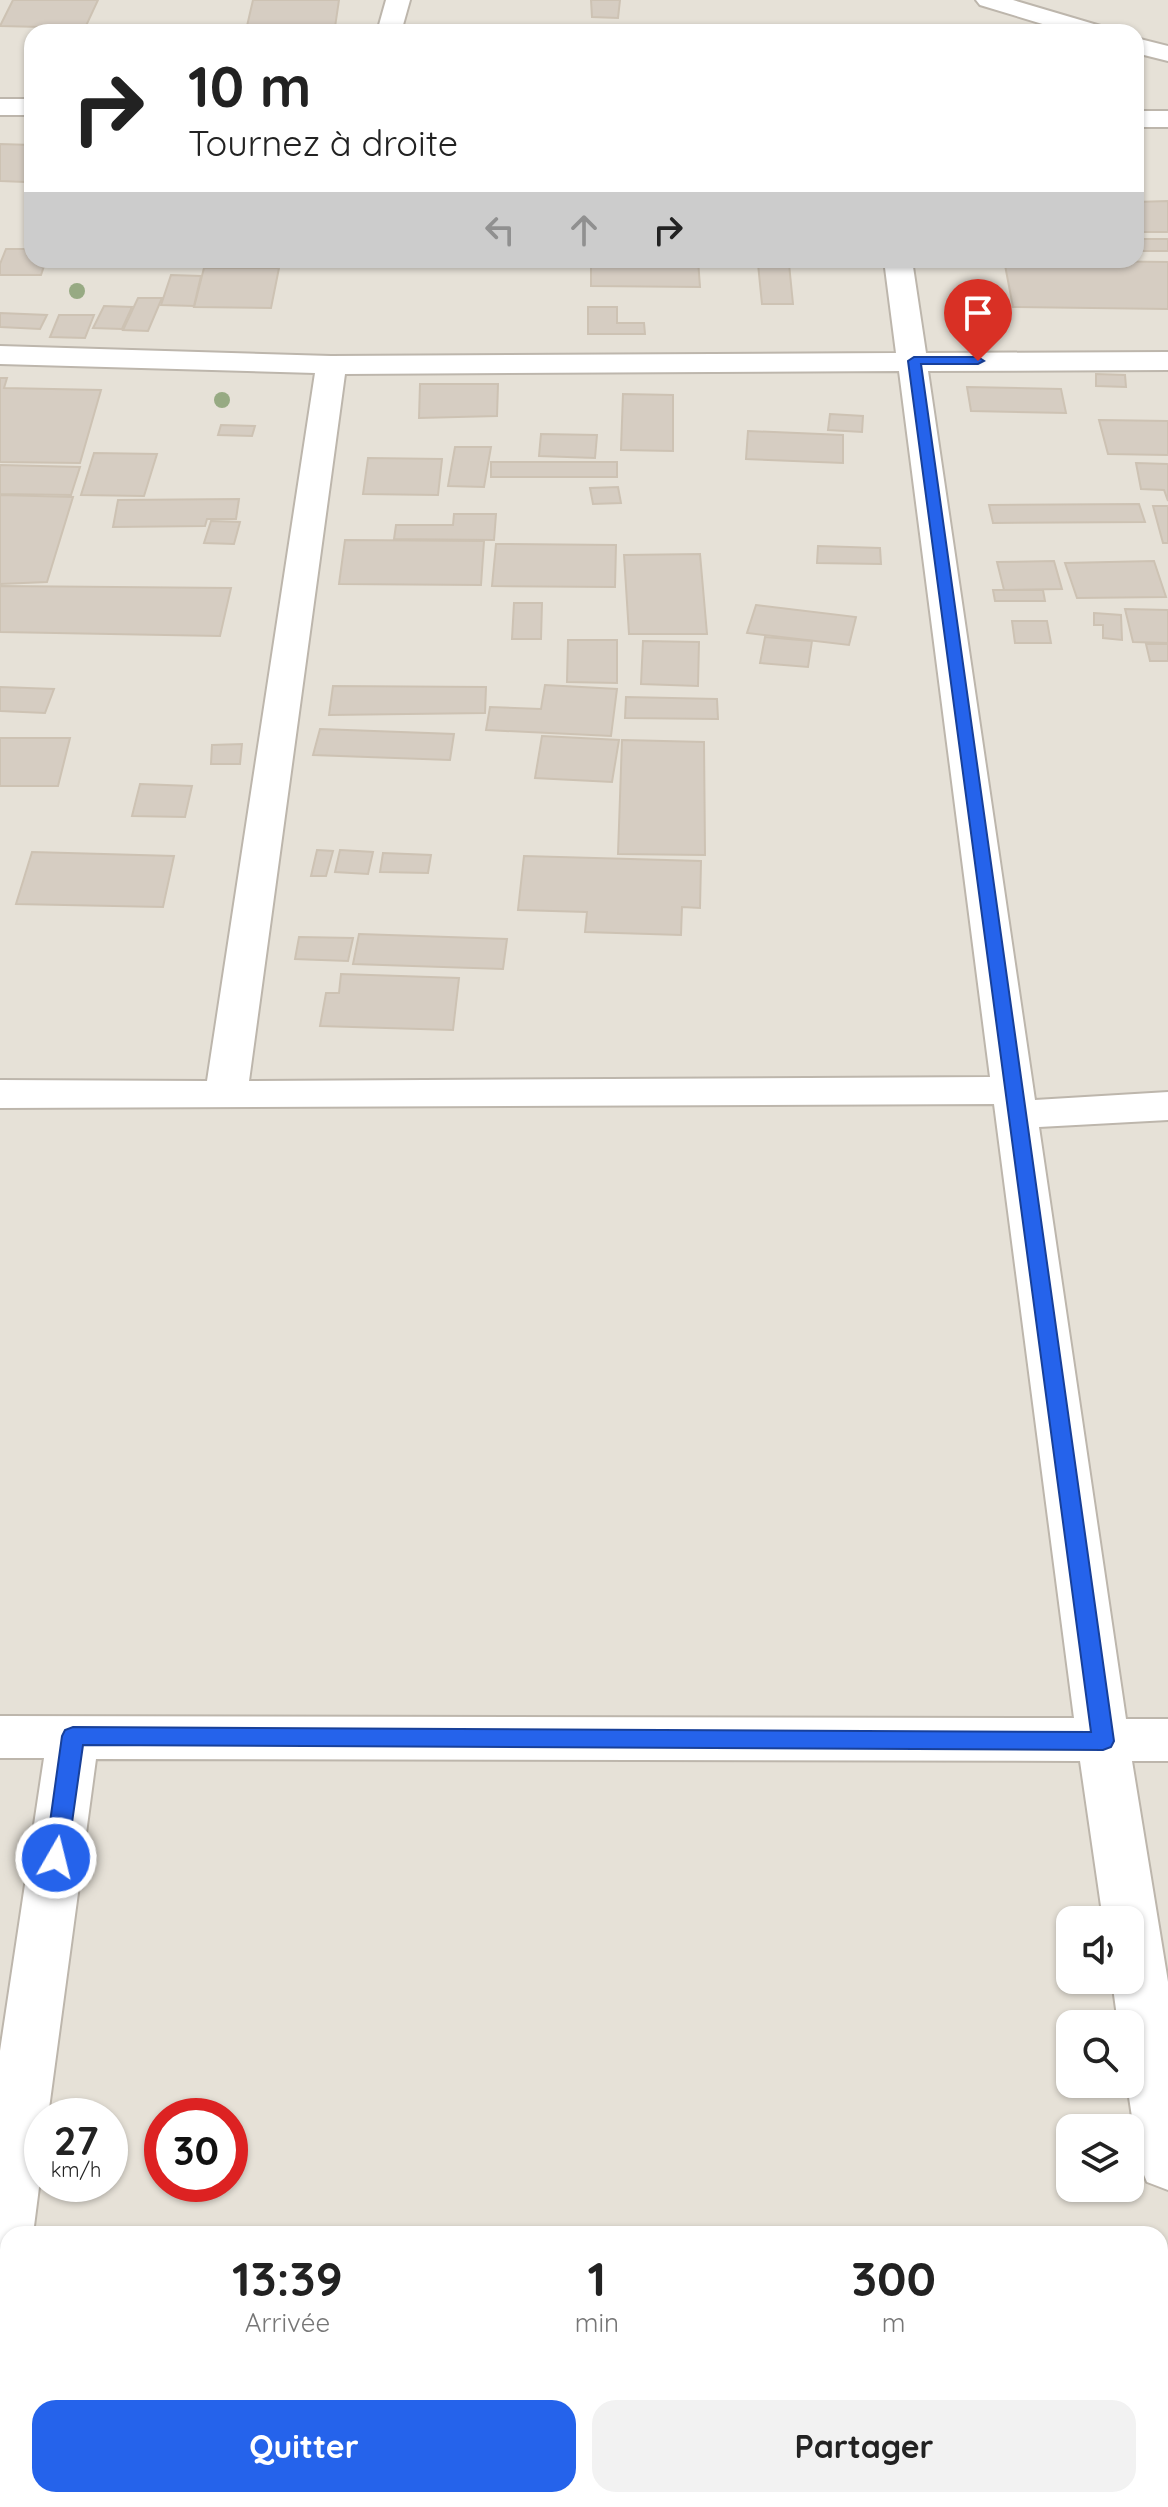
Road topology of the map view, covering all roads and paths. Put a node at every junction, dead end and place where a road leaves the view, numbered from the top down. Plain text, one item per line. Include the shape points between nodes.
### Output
1 (398, 0) edge
2 (988, 0) edge
3 (391, 24) edge
4 (1068, 24) edge
5 (1144, 47) edge
6 (1168, 54) edge
7 (0, 107) edge
8 (24, 107) edge
9 (1144, 119) edge
10 (1168, 119) edge
11 (899, 268) edge
12 (0, 355) edge
13 (914, 361) junction
14 (1168, 361) edge
15 (331, 365) junction
16 (0, 1094) edge
17 (226, 1095) junction
18 (1014, 1102) junction
19 (1168, 1106) edge
20 (73, 1736) junction
21 (0, 1737) edge
22 (1168, 1740) edge
23 (1103, 1741) junction
24 (1168, 2163) edge
25 (4, 2226) edge

1 - 3 street
2 - 4 street
5 - 6 street
7 - 8 street
9 - 10 street
11 - 13 street
12 - 15 street
13 - 14 street
13 - 15 street
13 - 18 street
15 - 17 street
16 - 17 street
17 - 18 street
18 - 19 street
18 - 23 street
20 - 21 street
20 - 23 street
20 - 25 street
22 - 23 street
23 - 24 street

